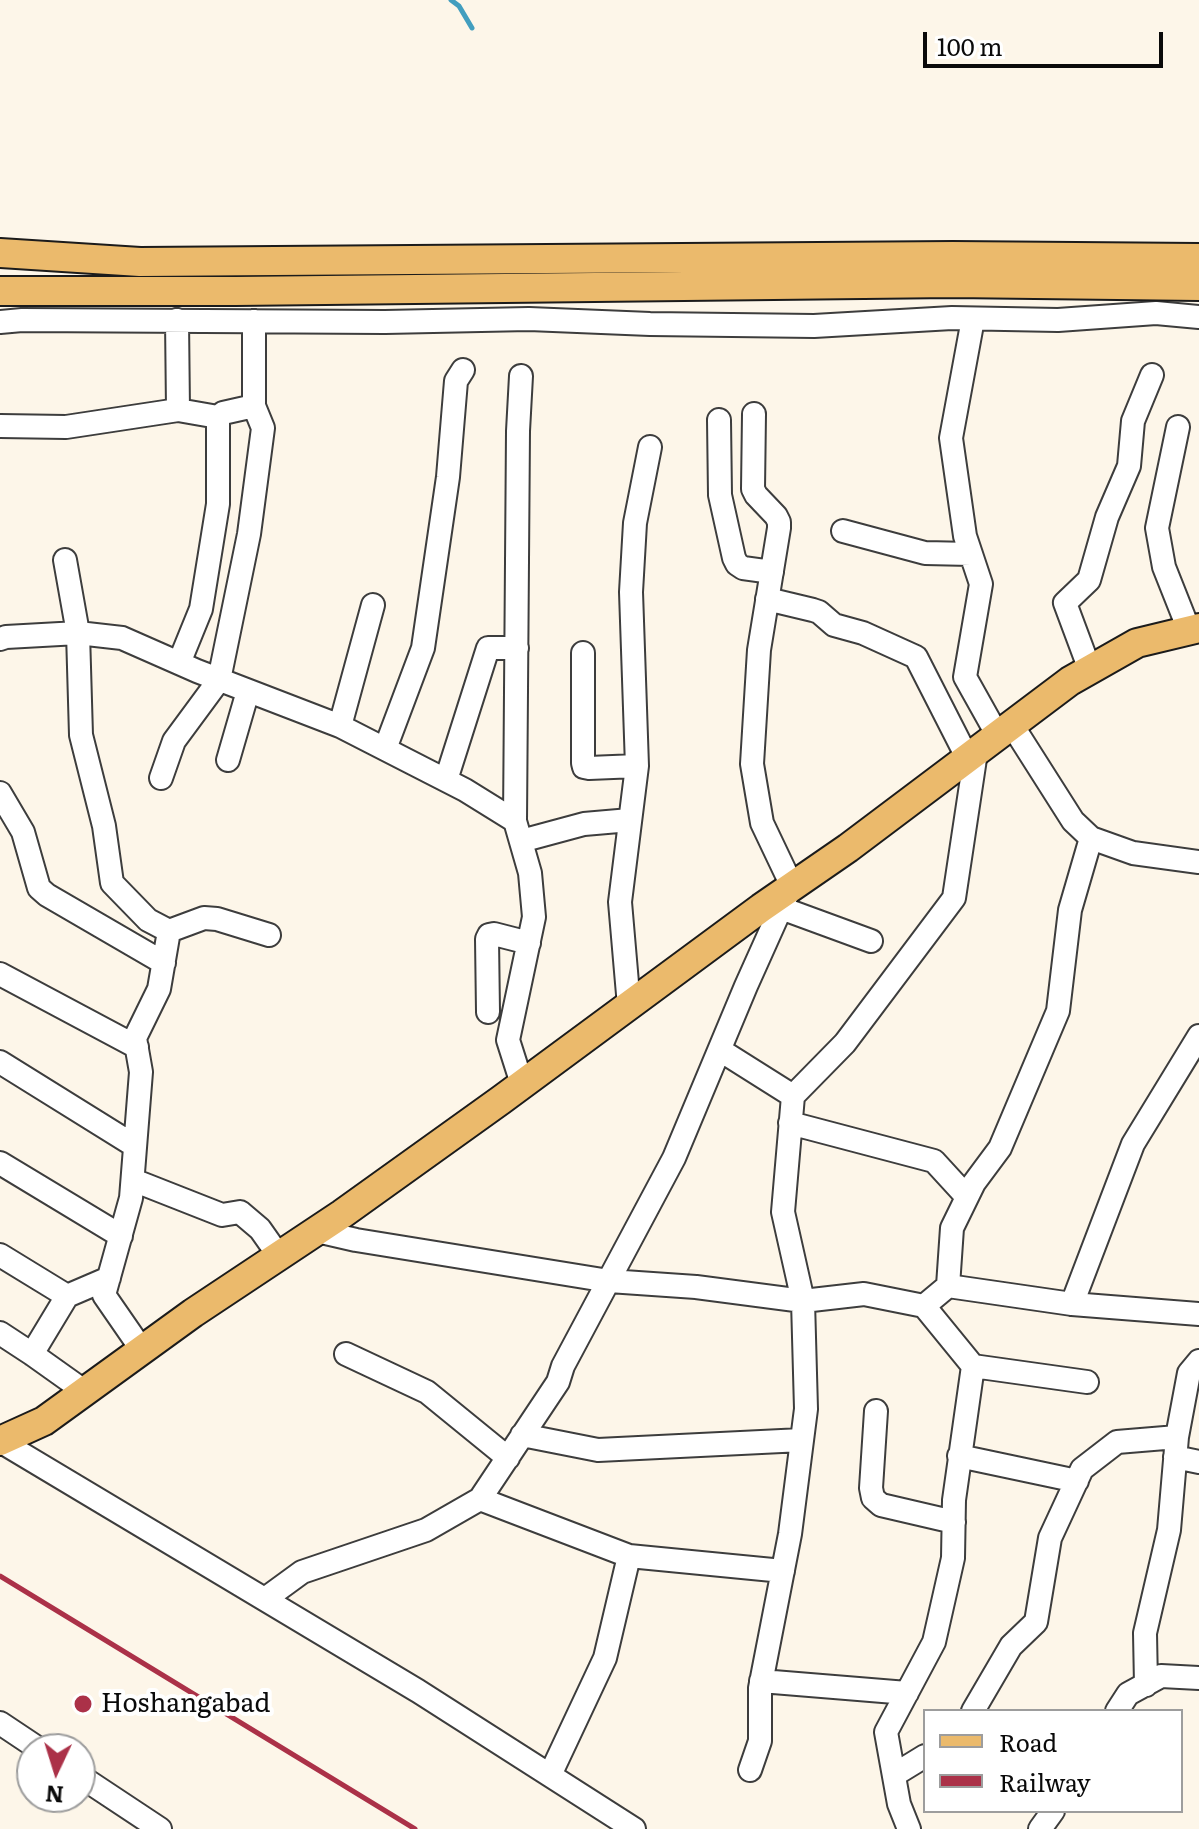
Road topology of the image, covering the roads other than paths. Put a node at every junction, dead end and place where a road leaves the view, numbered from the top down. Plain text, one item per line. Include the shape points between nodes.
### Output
1 (0, 253) edge
2 (1199, 258) edge
3 (1199, 286) edge
4 (0, 291) edge
5 (1199, 317) edge
6 (973, 319) junction
7 (177, 320) junction
8 (254, 321) junction
9 (0, 322) edge
10 (463, 370) dead end
11 (1152, 375) dead end
12 (521, 376) dead end
13 (254, 406) junction
14 (178, 410) junction
15 (754, 414) dead end
16 (218, 417) junction
17 (719, 420) dead end
18 (0, 426) edge
19 (1178, 427) dead end
20 (650, 447) dead end
21 (843, 531) dead end
22 (971, 554) junction
23 (65, 560) dead end
24 (772, 572) junction
25 (767, 599) junction
26 (373, 605) dead end
27 (1194, 629) edge
28 (78, 633) junction
29 (0, 639) edge
30 (517, 648) junction
31 (583, 653) dead end
32 (179, 663) junction
33 (1090, 670) junction
34 (219, 680) junction
35 (248, 691) junction
36 (340, 726) junction
37 (989, 743) junction
38 (385, 749) junction
39 (228, 760) dead end
40 (637, 766) junction
41 (161, 778) dead end
42 (446, 780) junction
43 (0, 793) edge
44 (630, 820) junction
45 (518, 831) junction
46 (1091, 838) junction
47 (1199, 862) edge
48 (788, 894) junction
49 (169, 931) junction
50 (269, 935) dead end
51 (871, 941) dead end
52 (529, 943) junction
53 (164, 963) junction
54 (0, 974) edge
55 (629, 1006) junction
56 (488, 1012) dead end
57 (1199, 1036) edge
58 (137, 1047) junction
59 (720, 1050) junction
60 (0, 1062) edge
61 (522, 1084) junction
62 (793, 1096) junction
63 (790, 1123) junction
64 (135, 1146) junction
65 (0, 1163) edge
66 (133, 1180) junction
67 (967, 1197) junction
68 (317, 1231) junction
69 (121, 1236) junction
70 (0, 1255) edge
71 (279, 1256) junction
72 (109, 1278) junction
73 (609, 1281) junction
74 (948, 1286) junction
75 (67, 1296) junction
76 (803, 1301) junction
77 (1072, 1304) junction
78 (924, 1306) junction
79 (1199, 1314) edge
80 (0, 1333) edge
81 (142, 1350) junction
82 (32, 1354) junction
83 (346, 1354) dead end
84 (1199, 1361) edge
85 (973, 1366) junction
86 (1087, 1382) dead end
87 (84, 1391) junction
88 (876, 1411) dead end
89 (522, 1435) junction
90 (802, 1440) junction
91 (0, 1441) edge
92 (1176, 1447) junction
93 (959, 1456) junction
94 (508, 1458) junction
95 (1199, 1462) edge
96 (1077, 1481) junction
97 (480, 1499) junction
98 (954, 1522) junction
99 (629, 1556) junction
100 (783, 1571) junction
101 (265, 1599) junction
102 (1199, 1678) edge
103 (761, 1681) junction
104 (1146, 1685) junction
105 (907, 1693) junction
106 (974, 1709) edge
107 (1118, 1709) edge
108 (923, 1757) edge
109 (750, 1770) dead end
110 (550, 1775) junction
111 (894, 1775) junction
112 (96, 1787) edge
113 (118, 1802) junction
114 (151, 1826) edge
115 (122, 1829) edge
116 (634, 1829) edge
117 (909, 1829) edge

1 - 2 main road via 140,262
3 - 4 main road via 953,283
5 - 6 street via 1156,313
6 - 8 street via 814,326 529,319
6 - 22 street via 951,438
7 - 8 street
7 - 9 street
7 - 14 street
8 - 13 street
10 - 38 street via 456,381 423,648
11 - 33 street via 1133,421 1129,466 1089,580 1065,603
12 - 30 street
13 - 16 street
13 - 34 street via 263,428 251,524
14 - 16 street
14 - 18 street via 66,427
15 - 24 street via 753,489 779,522
16 - 32 street via 218,504 201,609
17 - 24 street via 720,495 734,558 743,568
19 - 27 street via 1157,528 1164,567
20 - 40 street via 635,523 631,592
21 - 22 street via 925,553
22 - 37 street via 981,584 965,677
23 - 28 street
24 - 25 street
25 - 37 street via 819,612 830,624 916,657
25 - 48 street via 752,764 762,823
26 - 36 street
27 - 33 main road via 1137,643
28 - 29 street
28 - 32 street via 122,638
28 - 49 street via 81,735 112,883 148,920
30 - 42 street via 488,648
30 - 45 street
31 - 40 street via 584,767
32 - 34 street
33 - 37 main road
34 - 35 street
34 - 41 street via 174,741
35 - 36 street
35 - 39 street
36 - 38 street
37 - 46 street
37 - 48 main road
37 - 62 street via 954,898 845,1043
38 - 42 street
40 - 44 street
42 - 45 street
43 - 53 street via 23,832 39,888
44 - 45 street
44 - 55 street via 620,902
45 - 52 street via 530,873 534,917
46 - 47 street via 1133,853
46 - 67 street via 1070,910 1058,1011 1000,1148
48 - 51 street
48 - 55 main road
48 - 59 street
49 - 50 street via 204,918
49 - 53 street
52 - 56 street via 489,935
52 - 61 street via 508,1040
53 - 58 street via 159,989 135,1038
54 - 58 street
55 - 61 main road
57 - 77 street via 1133,1144
58 - 64 street via 141,1072
59 - 62 street
59 - 73 street via 674,1158
60 - 64 street
61 - 68 main road
62 - 63 street
63 - 67 street via 934,1161
63 - 76 street via 783,1212
64 - 66 street
65 - 69 street
66 - 69 street
66 - 71 street via 222,1215 240,1212
67 - 74 street via 952,1228
68 - 71 main road
68 - 73 street
69 - 72 street
70 - 75 street
71 - 81 main road
72 - 75 street
72 - 81 street via 104,1295
73 - 76 street
73 - 89 street via 558,1382
74 - 77 street
74 - 78 street
75 - 82 street
76 - 78 street via 864,1294
76 - 90 street
77 - 79 street
78 - 85 street
80 - 82 street
81 - 87 main road
82 - 87 street
83 - 94 street via 427,1392
84 - 92 street via 1189,1373
85 - 86 street
85 - 93 street
87 - 91 main road via 44,1421
88 - 98 street via 873,1498 881,1505
89 - 90 street via 598,1450
89 - 94 street
90 - 100 street
91 - 101 street
92 - 95 street
92 - 96 street via 1117,1442 1082,1469
92 - 104 street via 1169,1530 1145,1633
93 - 96 street
93 - 98 street
94 - 97 street
96 - 106 street via 1050,1538 1036,1622 1011,1646
97 - 99 street
97 - 101 street via 426,1530 302,1572
98 - 105 street via 953,1558 934,1642
99 - 100 street
99 - 110 street via 605,1658
100 - 103 street
101 - 110 street
102 - 104 street via 1161,1676
103 - 105 street
103 - 109 street via 760,1741
104 - 107 street via 1128,1694
105 - 111 street via 886,1732
108 - 111 street
110 - 116 street
111 - 117 street
112 - 113 street
113 - 114 street
113 - 115 street

